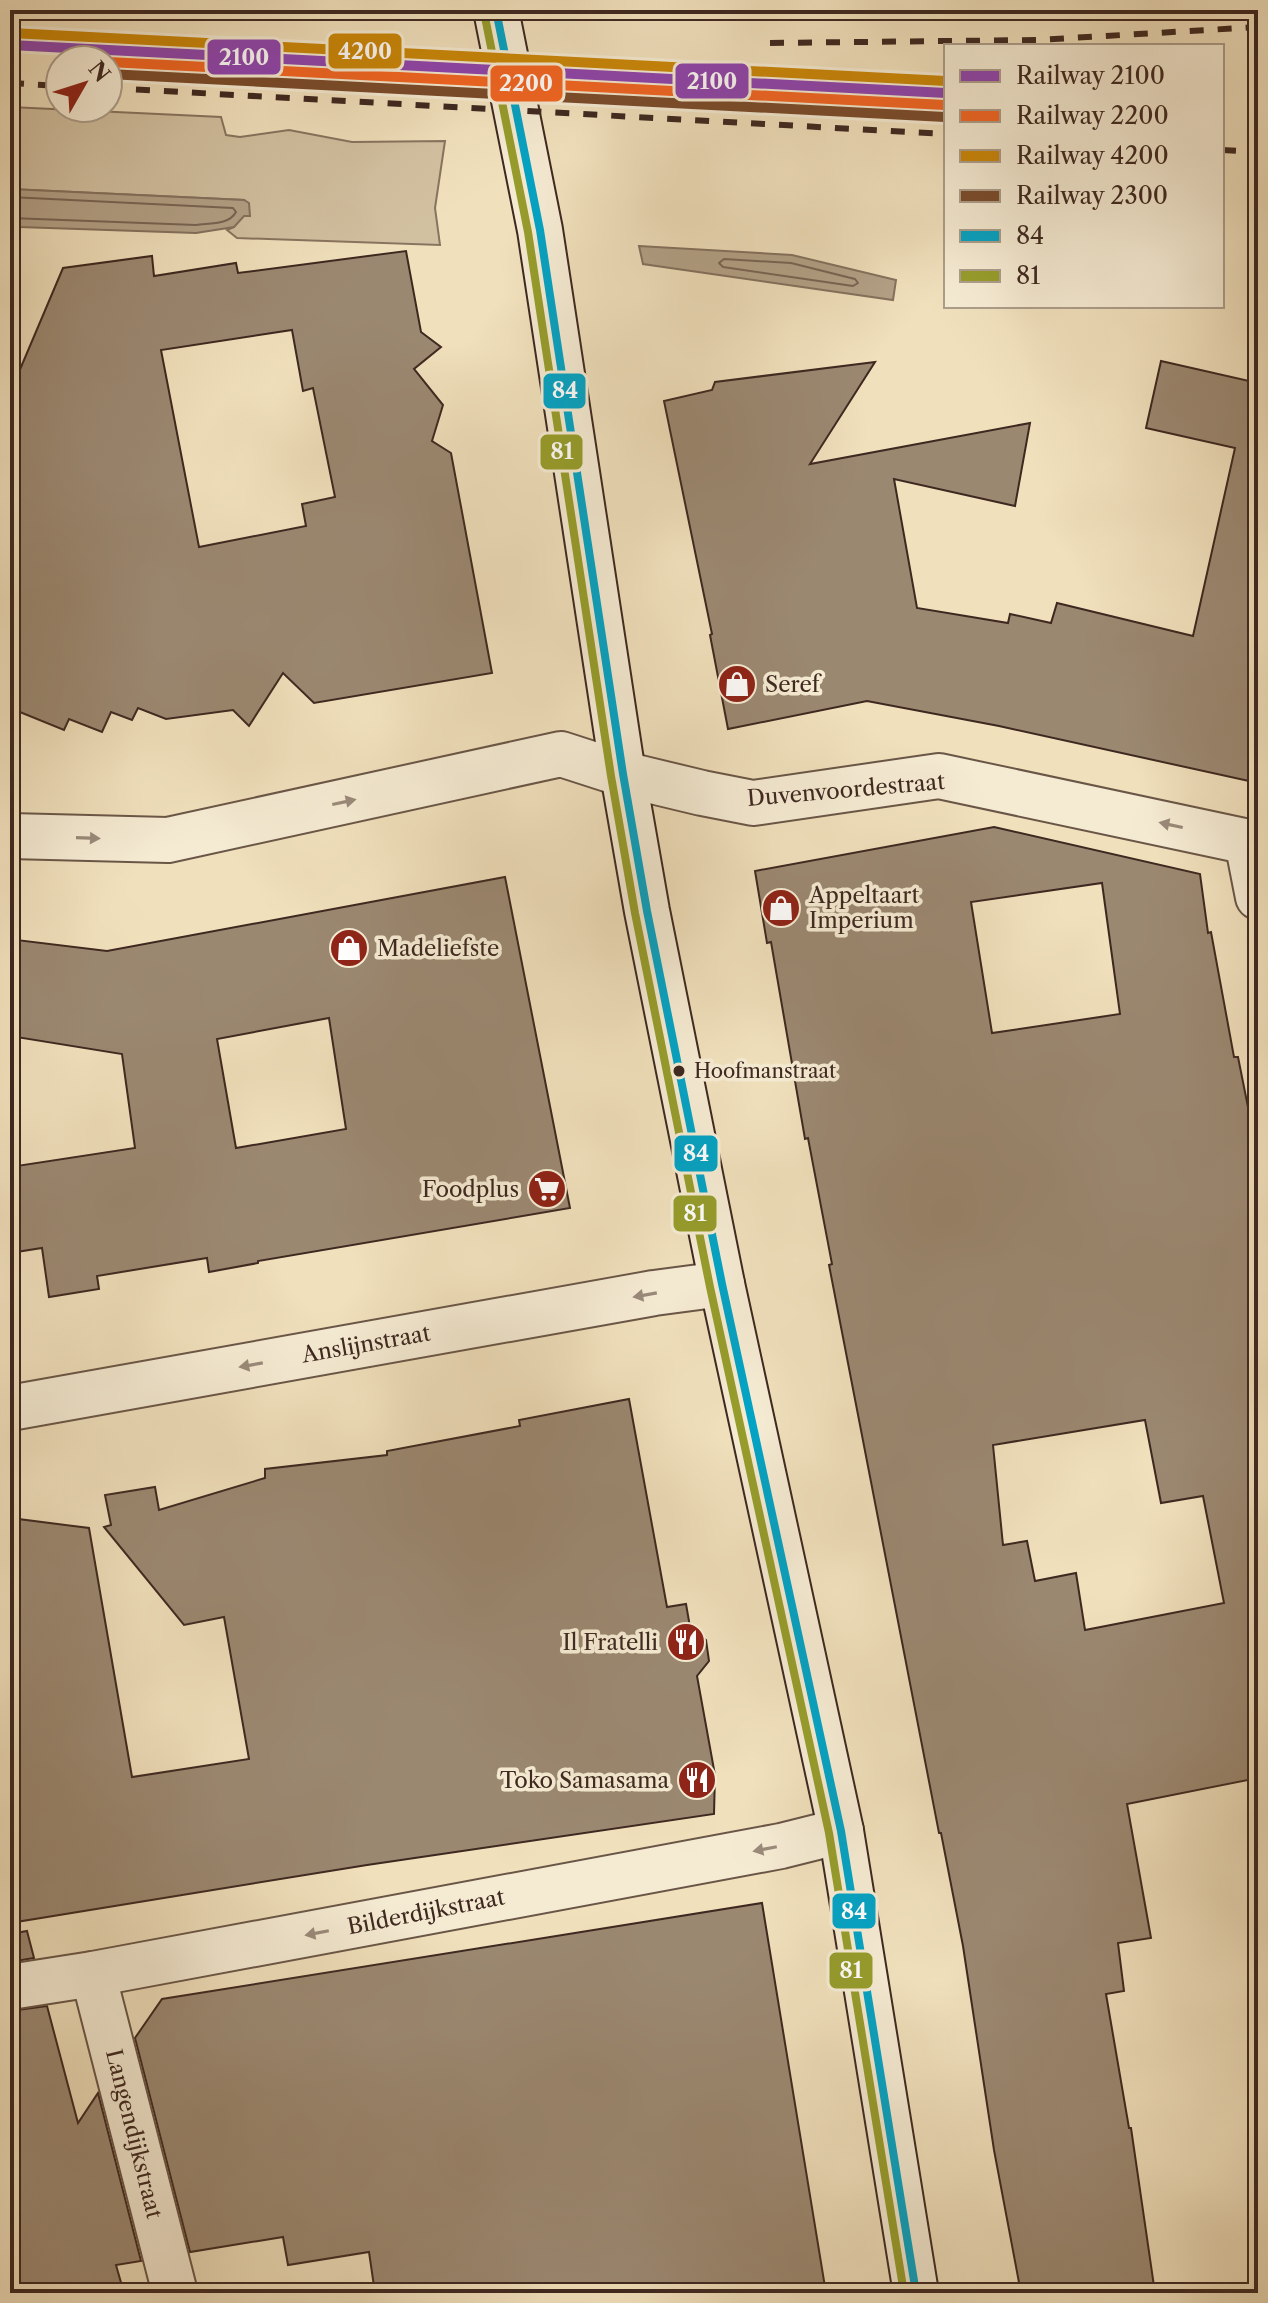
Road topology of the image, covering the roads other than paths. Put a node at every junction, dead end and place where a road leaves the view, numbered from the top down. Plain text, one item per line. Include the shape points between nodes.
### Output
1 (496, 10) edge
2 (623, 774) junction
3 (10, 836) edge
4 (1253, 842) edge
5 (1258, 897) edge
6 (722, 1284) junction
7 (10, 1408) edge
8 (841, 1831) junction
9 (93, 1974) junction
10 (10, 1987) edge
11 (175, 2293) edge
12 (916, 2293) edge

1 - 2 street via 540,230
3 -> 2 street via 168,840 561,754
4 -> 2 street, Duvenvoordestraat via 939,776 753,803
2 - 6 street
4 - 5 street
6 -> 7 street, Anslijnstraat
6 - 8 street
8 -> 9 street, Bilderdijkstraat
8 - 12 street
9 - 10 street, Bilderdijkstraat
9 - 11 street, Langendijkstraat

